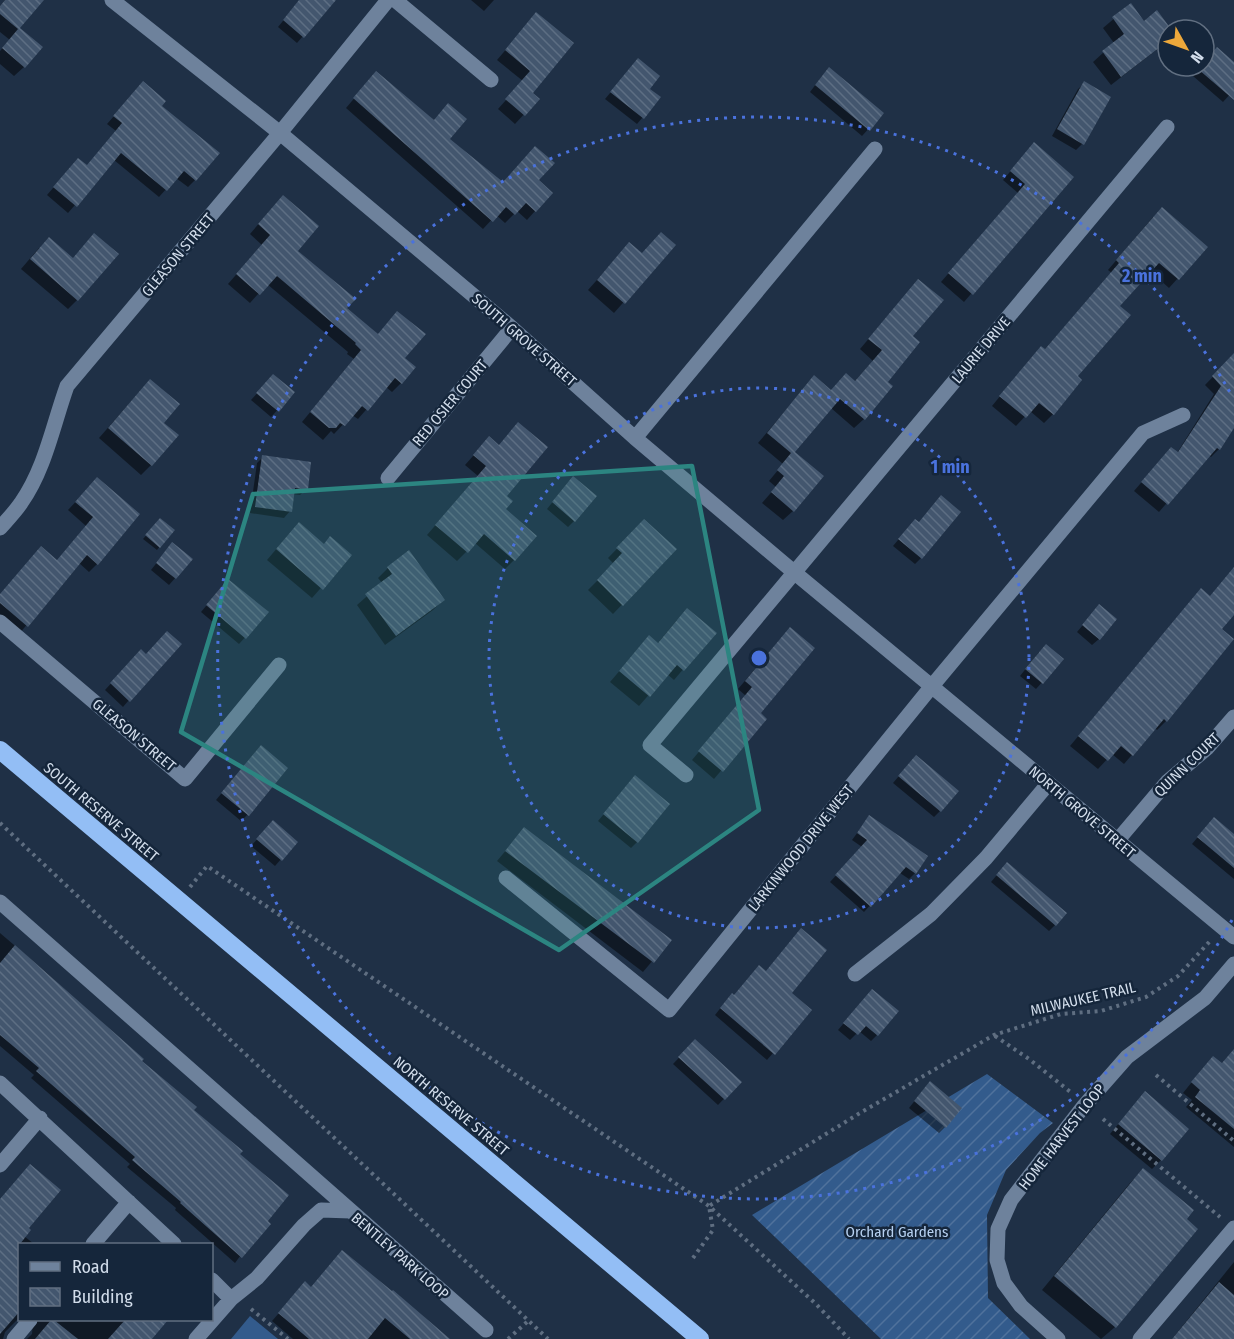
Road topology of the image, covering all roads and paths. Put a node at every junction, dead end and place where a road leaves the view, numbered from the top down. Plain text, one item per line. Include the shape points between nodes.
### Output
1 (112, 0) edge
2 (388, 0) edge
3 (395, 0) edge
4 (491, 80) dead end
5 (1167, 127) dead end
6 (280, 133) junction
7 (875, 149) dead end
8 (512, 328) junction
9 (1183, 415) dead end
10 (635, 438) junction
11 (388, 478) dead end
12 (0, 528) edge
13 (795, 573) junction
14 (0, 622) edge
15 (279, 665) dead end
16 (932, 686) junction
17 (1234, 717) edge
18 (0, 750) edge
19 (687, 775) dead end
20 (1048, 784) junction
21 (0, 823) edge
22 (1117, 841) junction
23 (506, 878) dead end
24 (179, 901) junction
25 (0, 902) edge
26 (1229, 932) edge
27 (1234, 964) edge
28 (855, 974) dead end
29 (994, 1035) junction
30 (1156, 1075) dead end
31 (0, 1083) edge
32 (1075, 1096) dead end
33 (40, 1118) junction
34 (1103, 1119) dead end
35 (1234, 1141) edge
36 (0, 1165) edge
37 (129, 1202) junction
38 (709, 1206) junction
39 (351, 1211) junction
40 (1230, 1225) edge
41 (95, 1243) edge
42 (172, 1243) edge
43 (693, 1258) dead end
44 (213, 1281) edge
45 (231, 1299) junction
46 (251, 1309) dead end
47 (213, 1320) edge
48 (29, 1321) edge
49 (212, 1321) edge
50 (528, 1321) junction
51 (486, 1330) dead end
52 (14, 1339) edge
53 (196, 1339) edge
54 (288, 1339) edge
55 (508, 1339) edge
56 (548, 1339) edge
57 (700, 1339) edge
58 (849, 1339) edge
59 (1058, 1339) edge
60 (1140, 1339) edge

1 - 6 street, SOUTH GROVE STREET
2 - 6 street, GLEASON STREET
3 - 4 street
5 - 13 street, LAURIE DRIVE
6 - 8 street, SOUTH GROVE STREET
6 - 12 street, GLEASON STREET via 68,386 42,464 21,503
7 - 10 street
8 - 10 street, SOUTH GROVE STREET
8 - 11 street, RED OSIER COURT
9 - 16 street, LARKINWOOD DRIVE WEST via 1143,433
10 - 13 street, SOUTH GROVE STREET
13 - 16 street, SOUTH GROVE STREET
13 - 19 street, LAURIE DRIVE via 650,745
14 - 15 street, GLEASON STREET via 185,779
16 - 20 street, NORTH GROVE STREET
16 - 23 street, LARKINWOOD DRIVE WEST via 669,1010
17 - 22 street, QUINN COURT via 1207,748 1167,782
18 - 24 highway, SOUTH RESERVE STREET
20 - 22 street, NORTH GROVE STREET
20 - 28 street via 986,858 939,906
21 - 50 path
22 - 26 street, NORTH GROVE STREET
24 - 38 path via 207,866
24 - 57 highway, NORTH RESERVE STREET
25 - 39 street
26 - 29 path, MILWAUKEE TRAIL via 1178,976 1146,997 1101,1011 1061,1014
27 - 59 street, HOME HARVEST LOOP via 1205,998 1127,1057 1011,1200 998,1229 997,1260 1004,1282 1022,1306
29 - 32 path
29 - 38 path, MILWAUKEE TRAIL
30 - 35 path
31 - 33 street
33 - 36 street
33 - 37 street
34 - 40 path
37 - 41 street
37 - 42 street
38 - 43 path via 713,1230
38 - 58 path
39 - 45 street, BENTLEY PARK LOOP via 321,1210 257,1278
39 - 51 street, BENTLEY PARK LOOP
40 - 60 street
44 - 45 street
45 - 47 street, BENTLEY PARK LOOP
46 - 54 path
48 - 52 street
49 - 53 street, BENTLEY PARK LOOP
50 - 55 path
50 - 56 path

